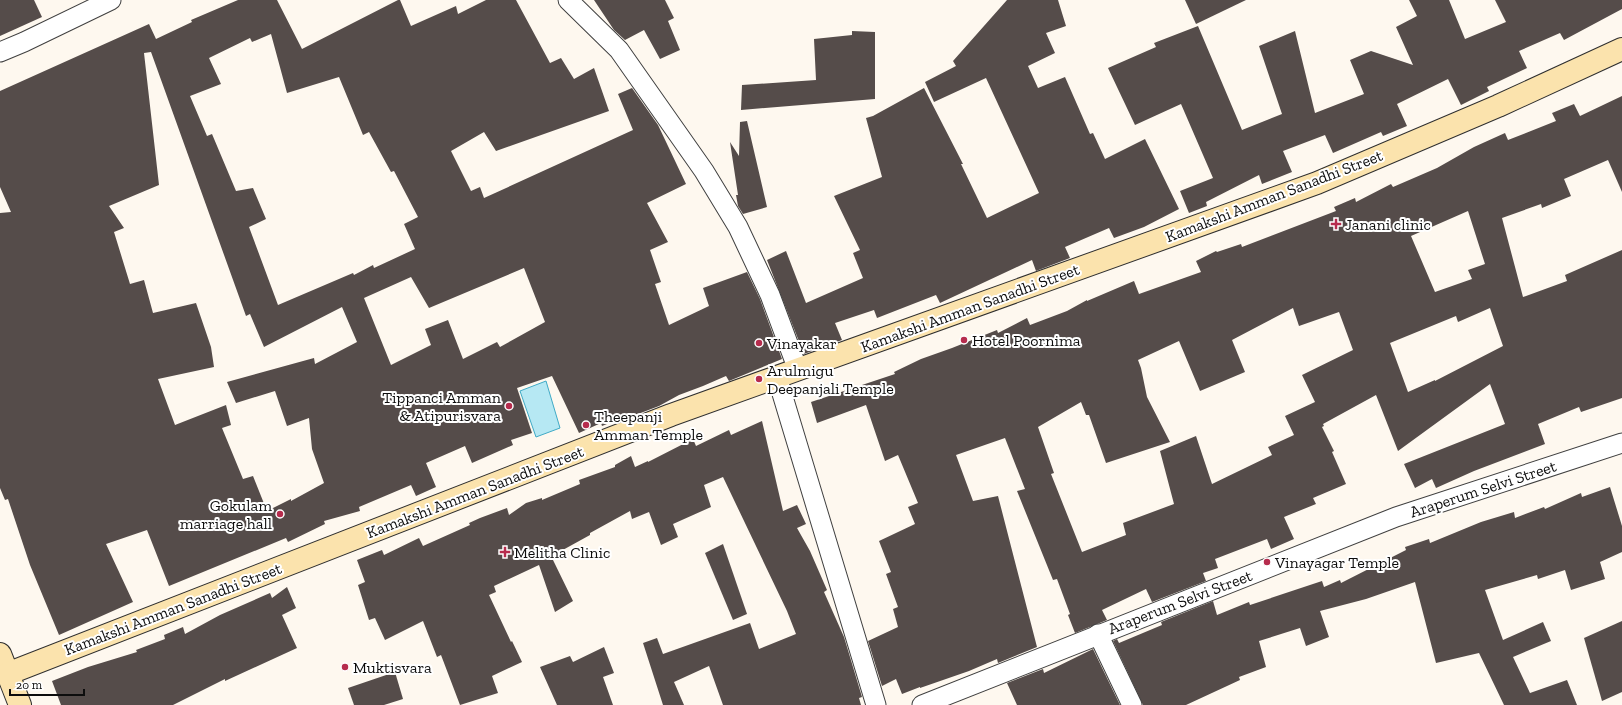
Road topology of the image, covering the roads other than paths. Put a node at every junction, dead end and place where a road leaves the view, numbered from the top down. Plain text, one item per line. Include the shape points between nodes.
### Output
1 (110, 0) edge
2 (568, 0) edge
3 (1622, 50) edge
4 (0, 52) edge
5 (798, 370) junction
6 (777, 377) junction
7 (1622, 443) edge
8 (1098, 634) junction
9 (2, 668) edge
10 (20, 705) edge
11 (876, 705) edge
12 (922, 705) edge
13 (1132, 705) edge

1 - 4 street
2 - 5 street via 618,50 704,171 738,227 770,295
3 - 5 main road, Kamakshi Amman Sanadhi Street via 1498,106 1317,182
5 - 6 main road, Kamakshi Amman Sanadhi Street
6 - 9 main road, Kamakshi Amman Sanadhi Street
6 - 11 street
7 - 8 street, Araperum Selvi Street via 1396,517
8 - 12 street, Araperum Selvi Street
8 - 13 street
9 - 10 main road

